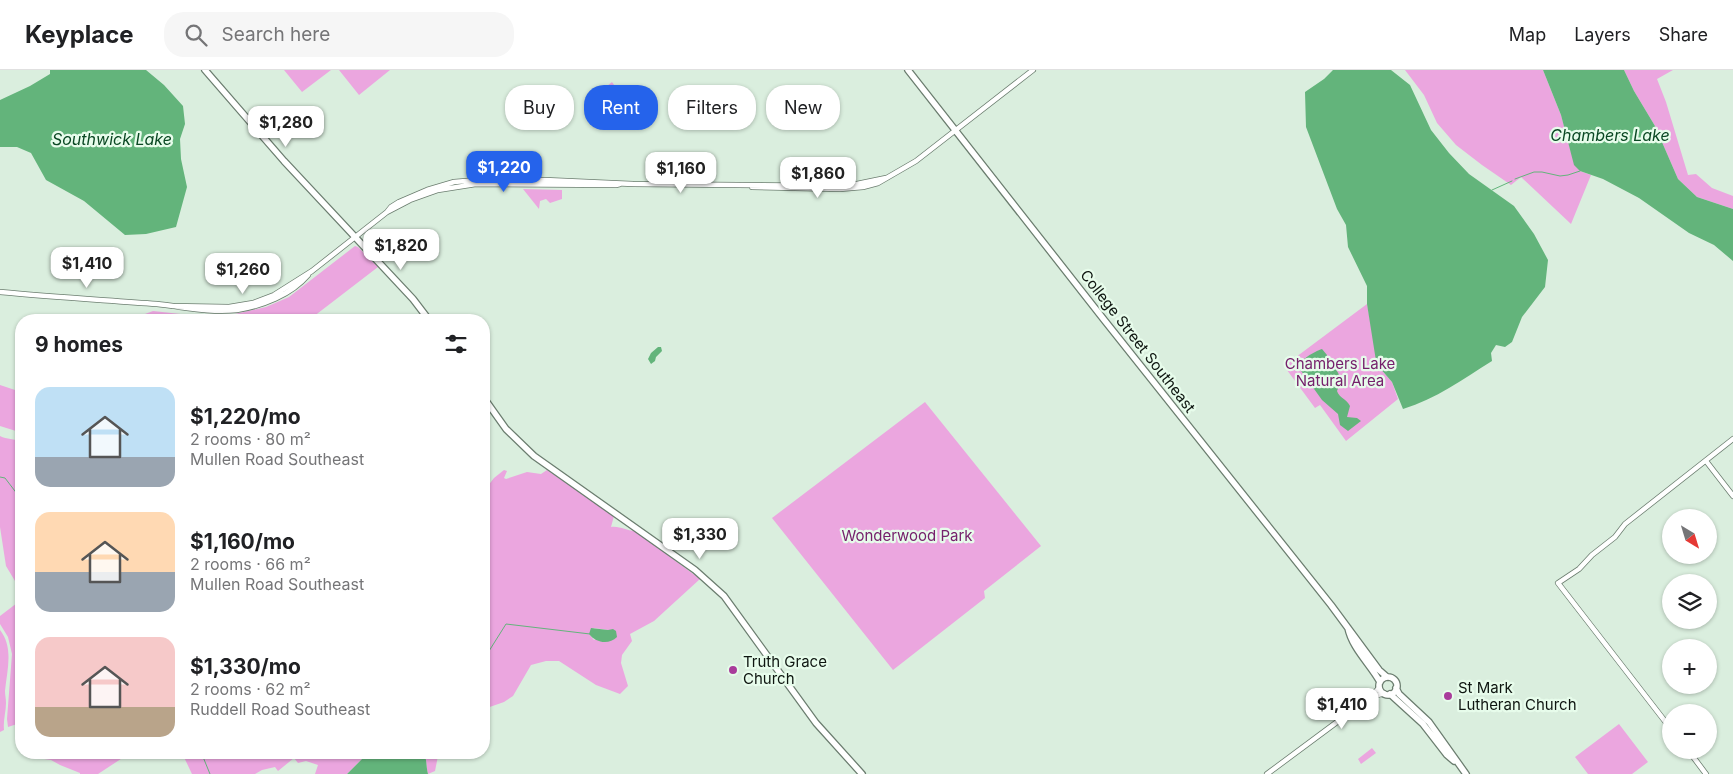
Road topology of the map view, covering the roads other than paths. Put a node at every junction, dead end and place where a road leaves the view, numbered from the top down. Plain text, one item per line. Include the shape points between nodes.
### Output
1 (205, 70) edge
2 (908, 70) edge
3 (1033, 70) edge
4 (956, 130) junction
5 (355, 237) junction
6 (0, 292) edge
7 (425, 314) edge
8 (490, 406) edge
9 (1733, 440) edge
10 (1706, 461) junction
11 (1733, 496) edge
12 (1348, 628) junction
13 (1387, 677) junction
14 (1380, 685) junction
15 (1396, 688) junction
16 (1387, 694) junction
17 (1368, 699) junction
18 (1662, 717) edge
19 (1695, 759) edge
20 (1457, 763) junction
21 (862, 774) edge
22 (1267, 774) edge
23 (1466, 774) edge
24 (1706, 774) edge

1 - 5 main road
2 - 4 main road, College Street Southeast
3 - 4 street
4 - 5 street via 916,161 886,178 840,186 464,185 422,195 387,212
4 - 12 main road, College Street Southeast
5 - 6 street via 312,271 274,295 253,303 219,307 172,306
5 - 7 main road
8 - 21 main road via 506,429 534,456 712,583 820,728
9 - 10 street
10 - 11 street
10 - 18 street via 1625,524 1579,569 1558,583
12 - 13 main road, College Street Southeast
12 - 14 main road, College Street Southeast via 1350,637 1375,672
13 - 14 main road
13 - 15 main road via 1394,680
14 - 16 main road
14 - 17 street
15 - 16 main road
15 - 20 main road via 1436,730
16 - 17 street
16 - 20 main road via 1418,718
17 - 22 street
19 - 24 street
20 - 23 main road

